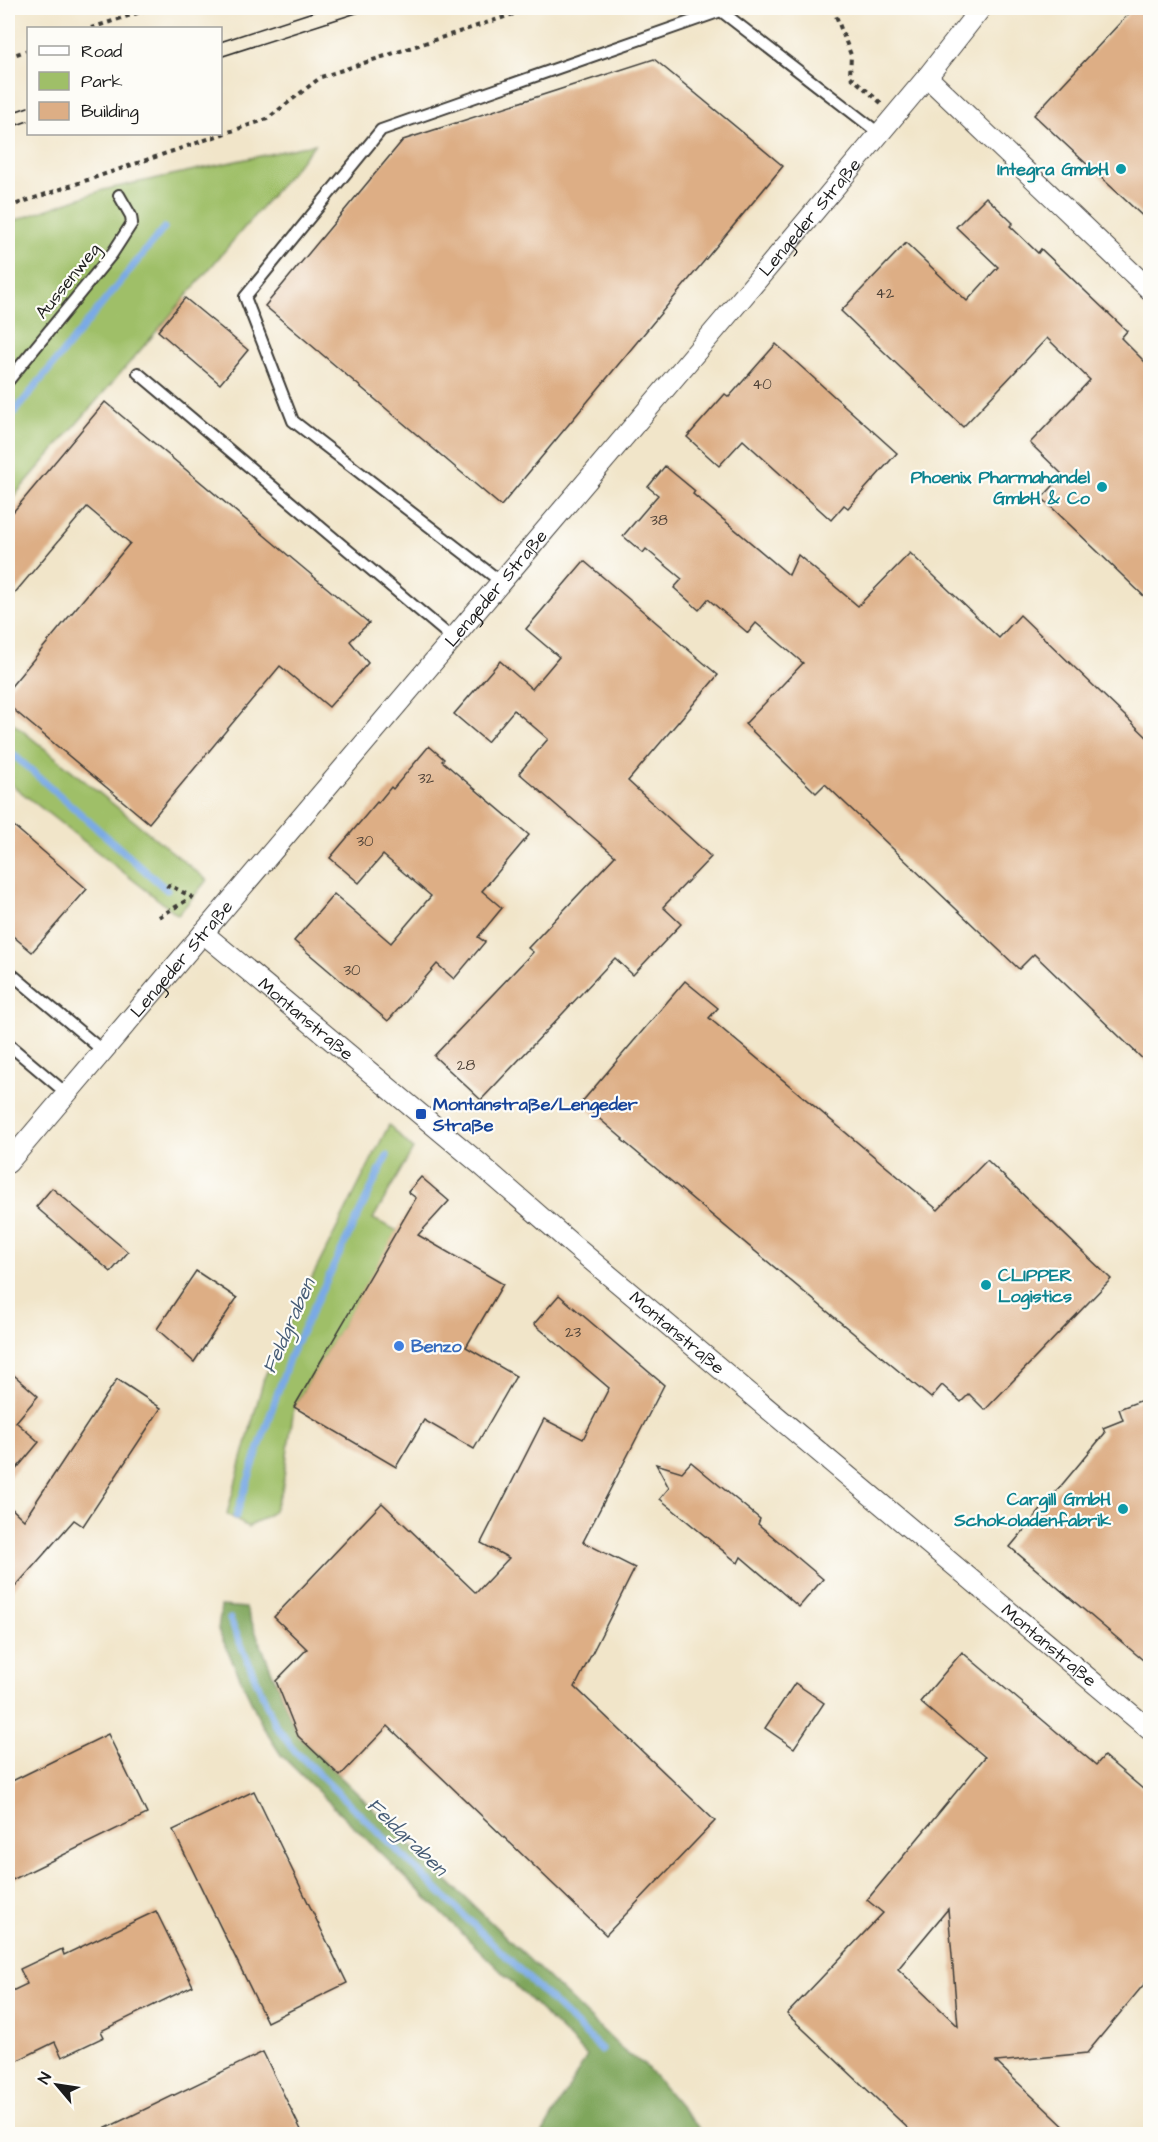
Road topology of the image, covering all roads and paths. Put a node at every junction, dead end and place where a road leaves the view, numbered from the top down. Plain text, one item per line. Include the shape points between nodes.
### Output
1 (153, 8) edge
2 (532, 8) edge
3 (833, 8) edge
4 (981, 8) edge
5 (94, 27) edge
6 (27, 50) edge
7 (8, 57) edge
8 (927, 77) junction
9 (894, 116) junction
10 (222, 133) edge
11 (880, 134) junction
12 (218, 135) edge
13 (118, 195) dead end
14 (8, 207) edge
15 (1150, 290) edge
16 (138, 373) dead end
17 (8, 381) edge
18 (500, 581) junction
19 (452, 638) junction
20 (167, 888) dead end
21 (192, 897) junction
22 (197, 901) dead end
23 (159, 917) dead end
24 (203, 933) junction
25 (8, 971) edge
26 (8, 1044) edge
27 (103, 1051) junction
28 (66, 1094) junction
29 (8, 1163) edge
30 (1150, 1730) edge

1 - 5 path
2 - 10 path via 321,77 267,118
3 - 9 path via 851,55 850,76
4 - 8 street, Lengeder Straße
6 - 7 path
8 - 9 street, Lengeder Straße
8 - 15 street
9 - 11 street, Lengeder Straße
11 - 18 street, Lengeder Straße
11 - 18 lane via 721,11 381,130 245,297 293,421
12 - 14 path
13 - 17 lane, Aussenweg via 132,223 112,254
16 - 19 lane
18 - 19 street, Lengeder Straße
19 - 24 street, Lengeder Straße
20 - 21 path via 169,885
21 - 22 path
21 - 23 path
24 - 27 street, Lengeder Straße
24 - 30 street, Montanstraße
25 - 27 lane
26 - 28 lane
27 - 28 street, Lengeder Straße
28 - 29 street, Lengeder Straße

